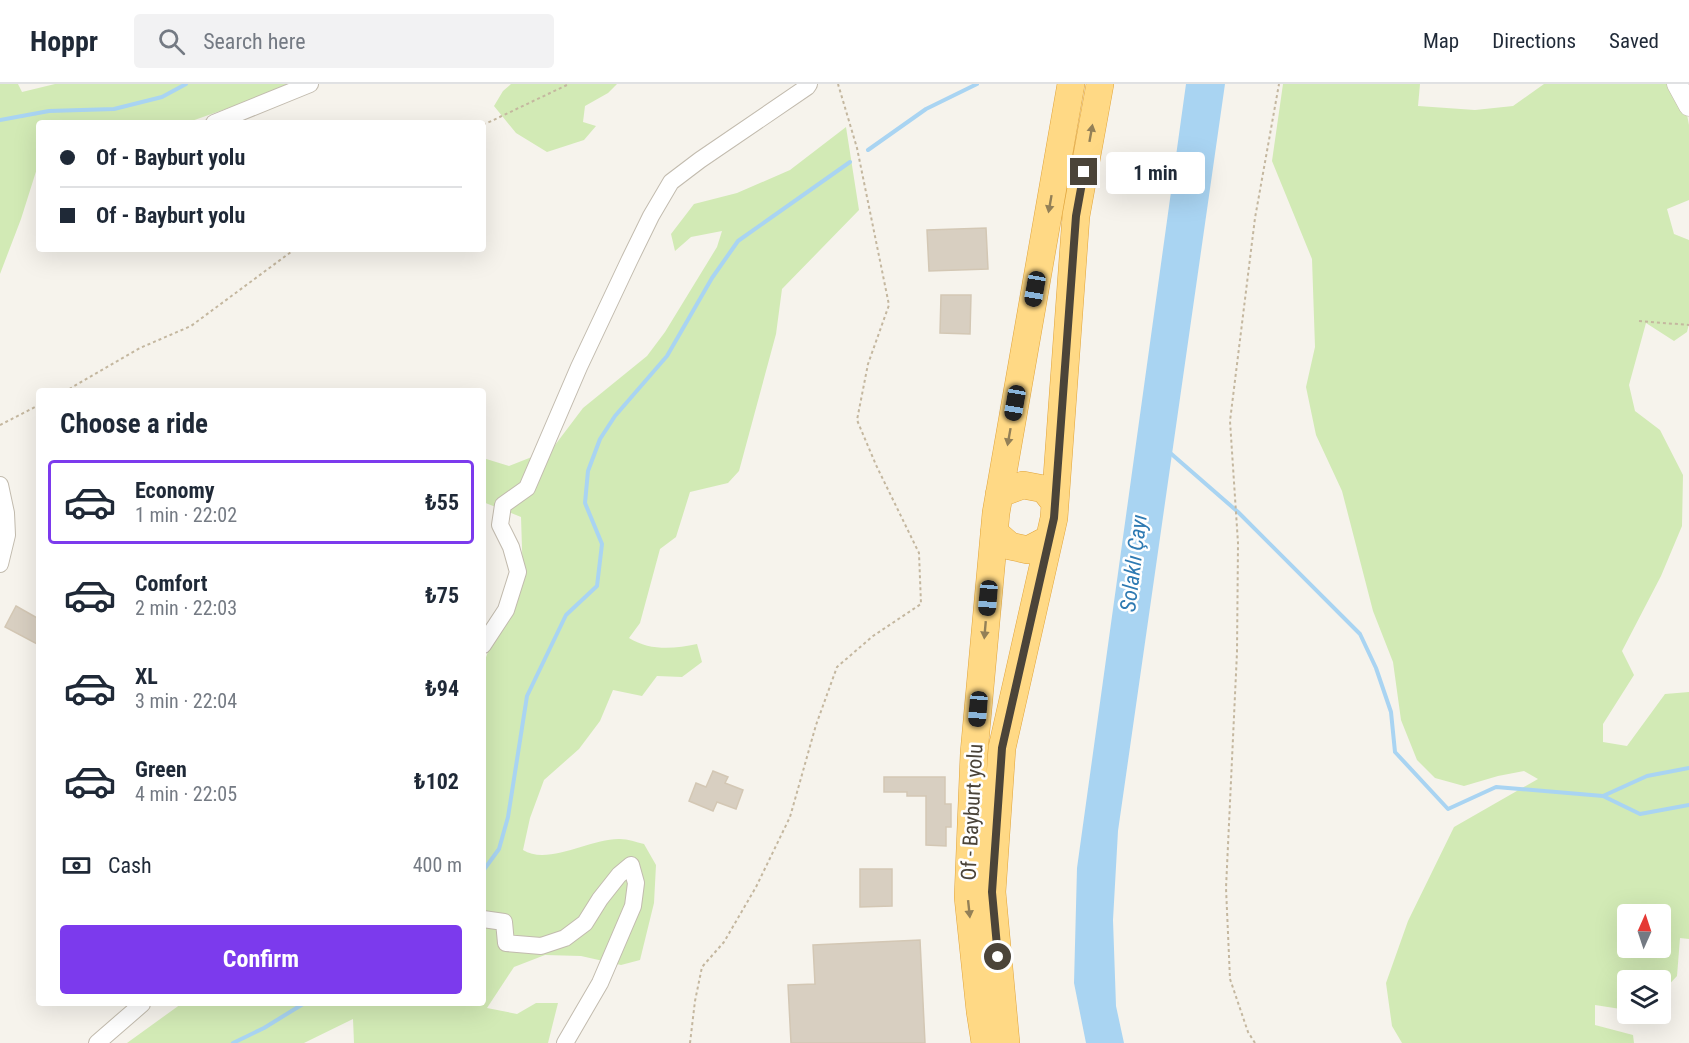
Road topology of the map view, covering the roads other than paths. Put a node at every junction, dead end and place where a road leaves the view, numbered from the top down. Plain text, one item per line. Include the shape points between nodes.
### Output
1 (310, 84) edge
2 (809, 84) edge
3 (1071, 84) edge
4 (1100, 84) edge
5 (1677, 84) edge
6 (1689, 106) edge
7 (221, 120) edge
8 (0, 485) edge
9 (999, 494) junction
10 (1055, 503) junction
11 (994, 532) junction
12 (1049, 539) junction
13 (0, 564) edge
14 (486, 640) edge
15 (486, 920) edge
16 (140, 1006) edge
17 (97, 1043) edge
18 (565, 1043) edge
19 (985, 1043) edge
20 (1006, 1043) edge

1 - 7 street
2 - 14 street via 671,182 651,216 527,488 503,505 500,525 518,572 506,610
3 -> 9 highway, Of - Bayburt yolu
10 -> 4 highway, Of - Bayburt yolu via 1076,216
5 - 6 street
8 - 13 street via 7,535
9 - 10 highway via 1023,485 1044,489
9 - 11 highway, Of - Bayburt yolu
10 - 12 highway, Of - Bayburt yolu
11 - 12 highway via 1010,546 1028,550
11 -> 19 highway, Of - Bayburt yolu via 974,753 968,897
12 - 20 highway, Of - Bayburt yolu via 1002,748 992,892
15 - 18 street via 504,922 507,943 541,946 566,938 585,923 619,875 631,865 636,883 633,906 600,983
16 - 17 street

